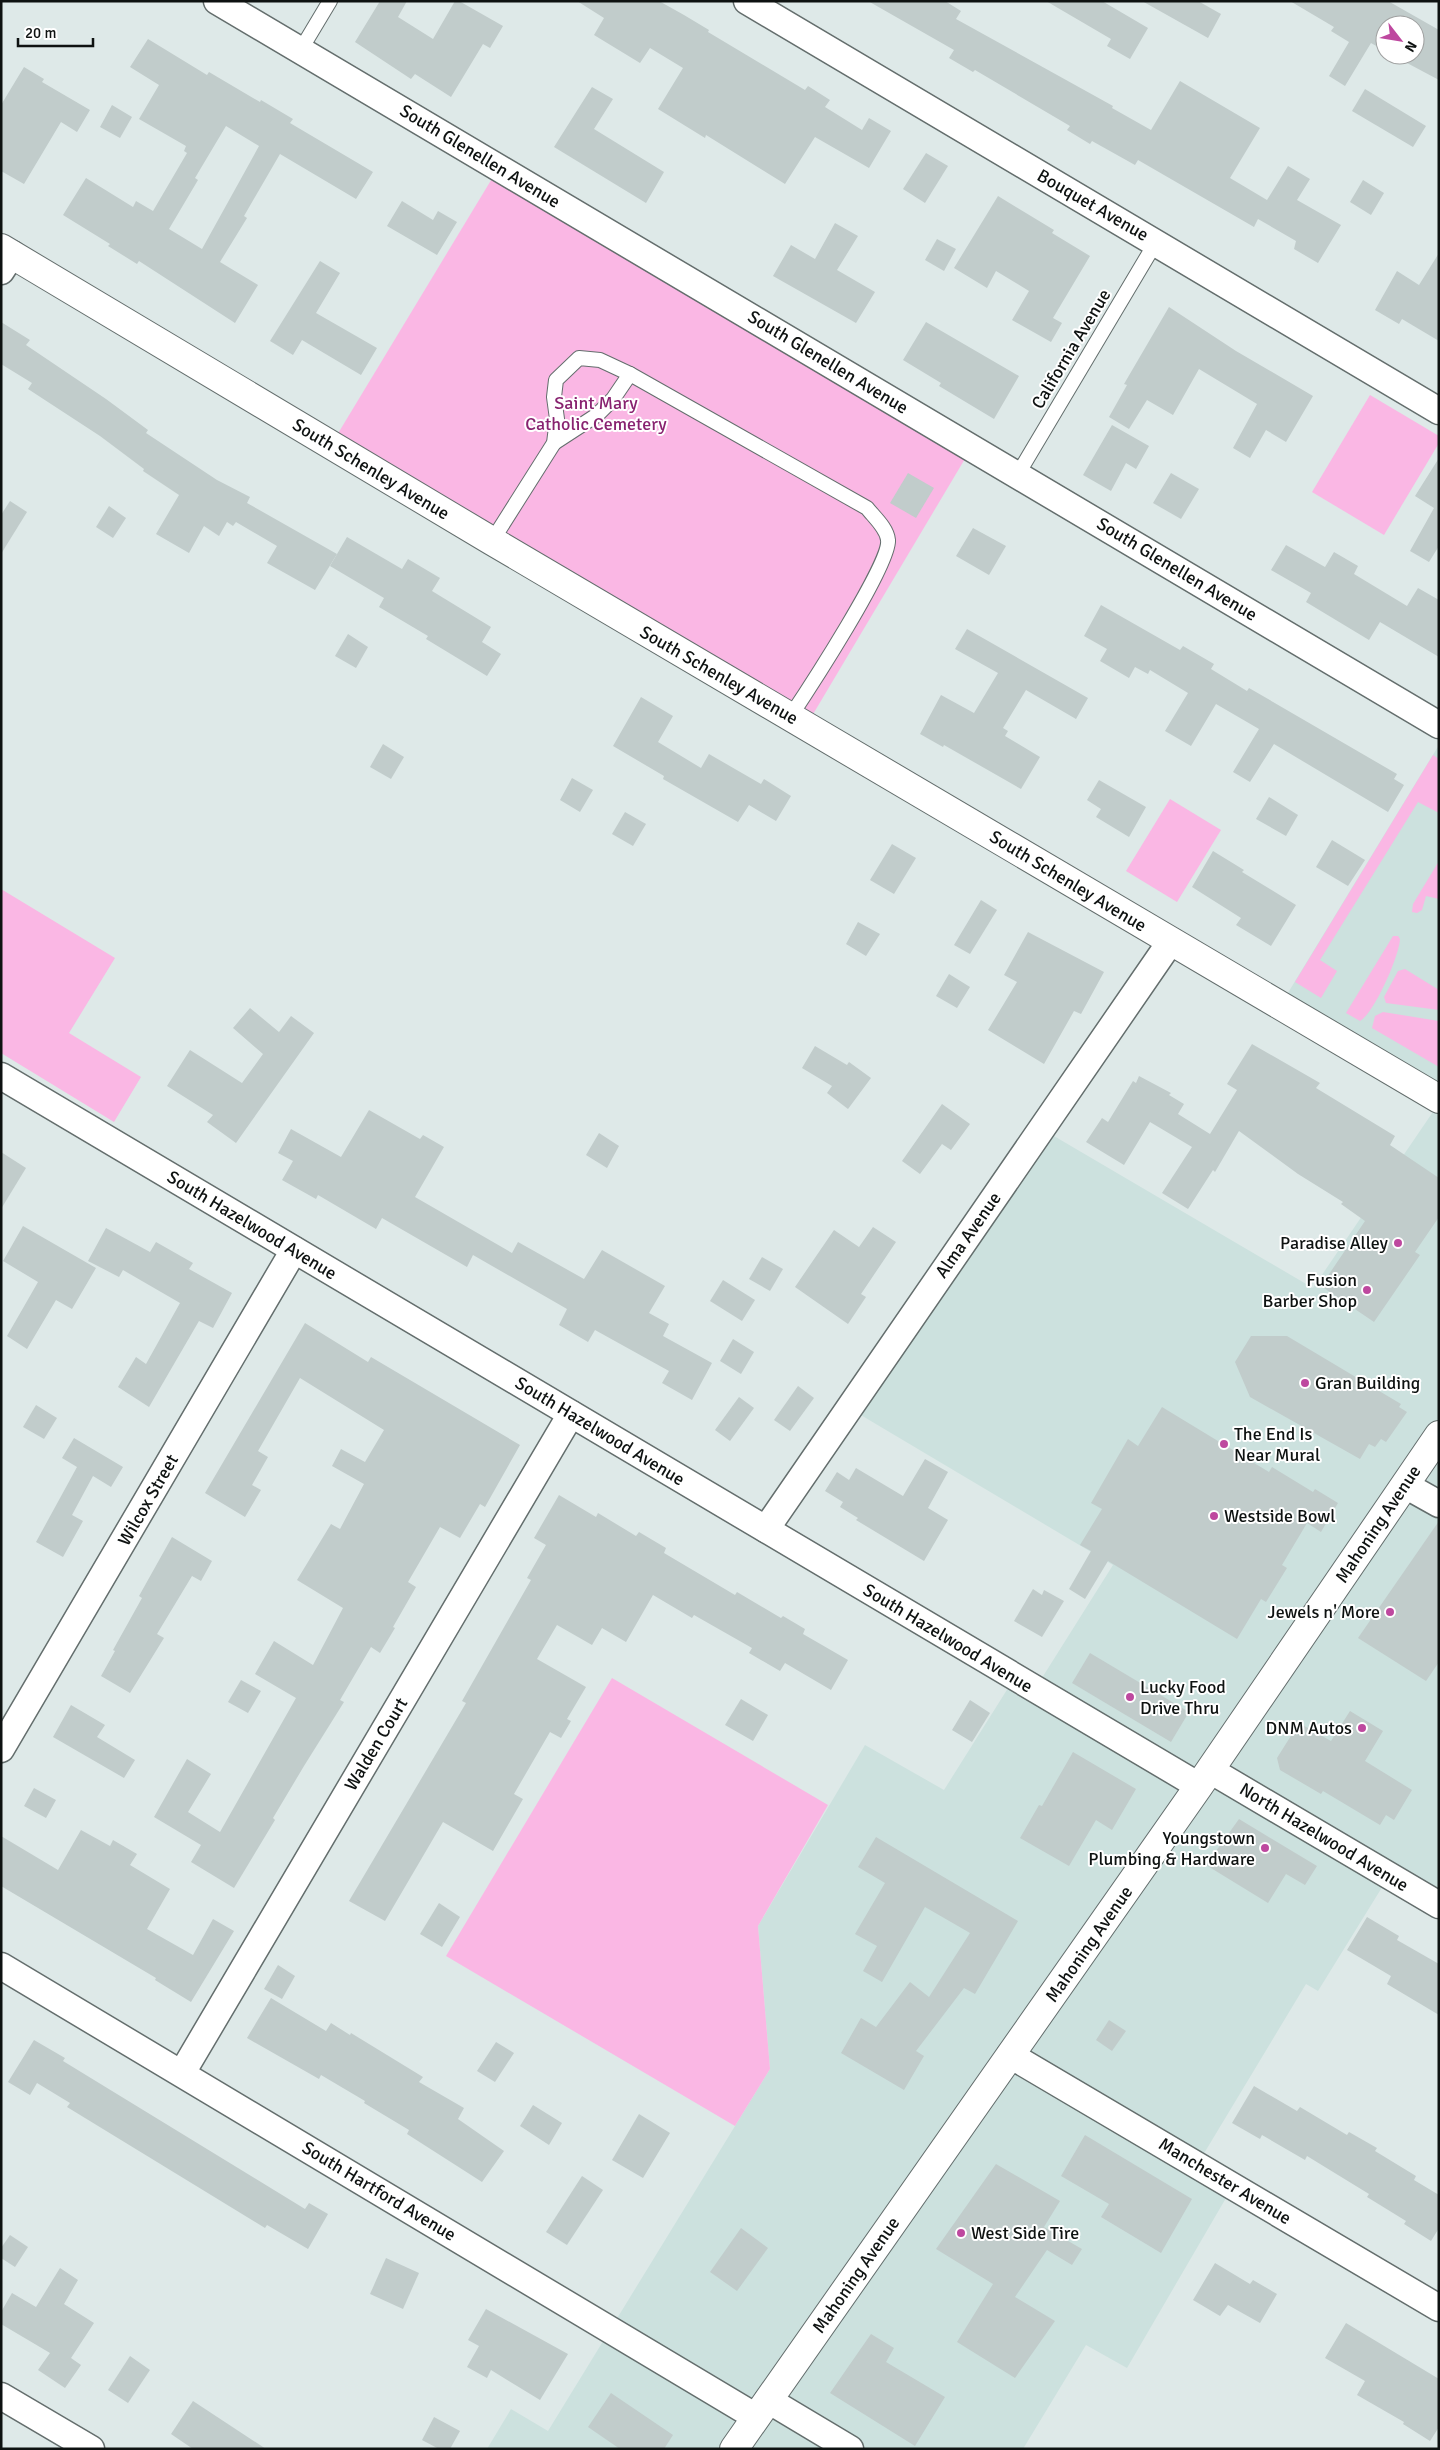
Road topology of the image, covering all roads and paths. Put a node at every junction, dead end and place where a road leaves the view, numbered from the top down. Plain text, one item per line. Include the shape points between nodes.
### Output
1 (217, 1) edge
2 (330, 1) edge
3 (747, 1) edge
4 (300, 50) junction
5 (1156, 242) junction
6 (5, 258) edge
7 (630, 374) junction
8 (1439, 411) edge
9 (554, 443) junction
10 (1018, 474) junction
11 (492, 541) junction
12 (790, 717) junction
13 (1439, 725) edge
14 (1171, 941) junction
15 (1, 1076) edge
16 (1439, 1099) edge
17 (294, 1250) junction
18 (571, 1414) junction
19 (1439, 1435) edge
20 (1405, 1485) junction
21 (1439, 1504) edge
22 (766, 1529) junction
23 (1, 1749) edge
24 (1204, 1778) junction
25 (1439, 1905) edge
26 (1, 1966) edge
27 (1010, 2055) junction
28 (182, 2074) junction
29 (1439, 2308) edge
30 (1, 2396) edge
31 (762, 2408) junction
32 (91, 2449) edge
33 (734, 2449) edge
34 (850, 2449) edge

1 - 4 street, South Glenellen Avenue
2 - 4 lane
3 - 5 street, Bouquet Avenue
4 - 10 street, South Glenellen Avenue
5 - 8 street, Bouquet Avenue
5 - 10 lane, California Avenue
6 - 11 street, South Schenley Avenue
7 - 9 lane via 598,415
7 - 9 lane via 600,360 579,358 567,367 556,380
7 - 12 lane via 867,508 880,523 888,540 884,561
9 - 11 lane
10 - 13 street, South Glenellen Avenue
11 - 12 street, South Schenley Avenue
12 - 14 street, South Schenley Avenue
14 - 16 street, South Schenley Avenue
14 - 22 street, Alma Avenue
15 - 17 street, South Hazelwood Avenue
17 - 18 street, South Hazelwood Avenue
17 - 23 street, Wilcox Street
18 - 22 street, South Hazelwood Avenue
18 - 28 street, Walden Court
19 - 20 street, Mahoning Avenue
20 - 21 street
20 - 24 street, Mahoning Avenue
22 - 24 street, South Hazelwood Avenue
24 - 25 street, North Hazelwood Avenue
24 - 27 street, Mahoning Avenue
26 - 28 street, South Hartford Avenue
27 - 29 street, Manchester Avenue
27 - 31 street, Mahoning Avenue
28 - 31 street, South Hartford Avenue
30 - 32 street
31 - 33 street, Mahoning Avenue
31 - 34 street, South Hartford Avenue

